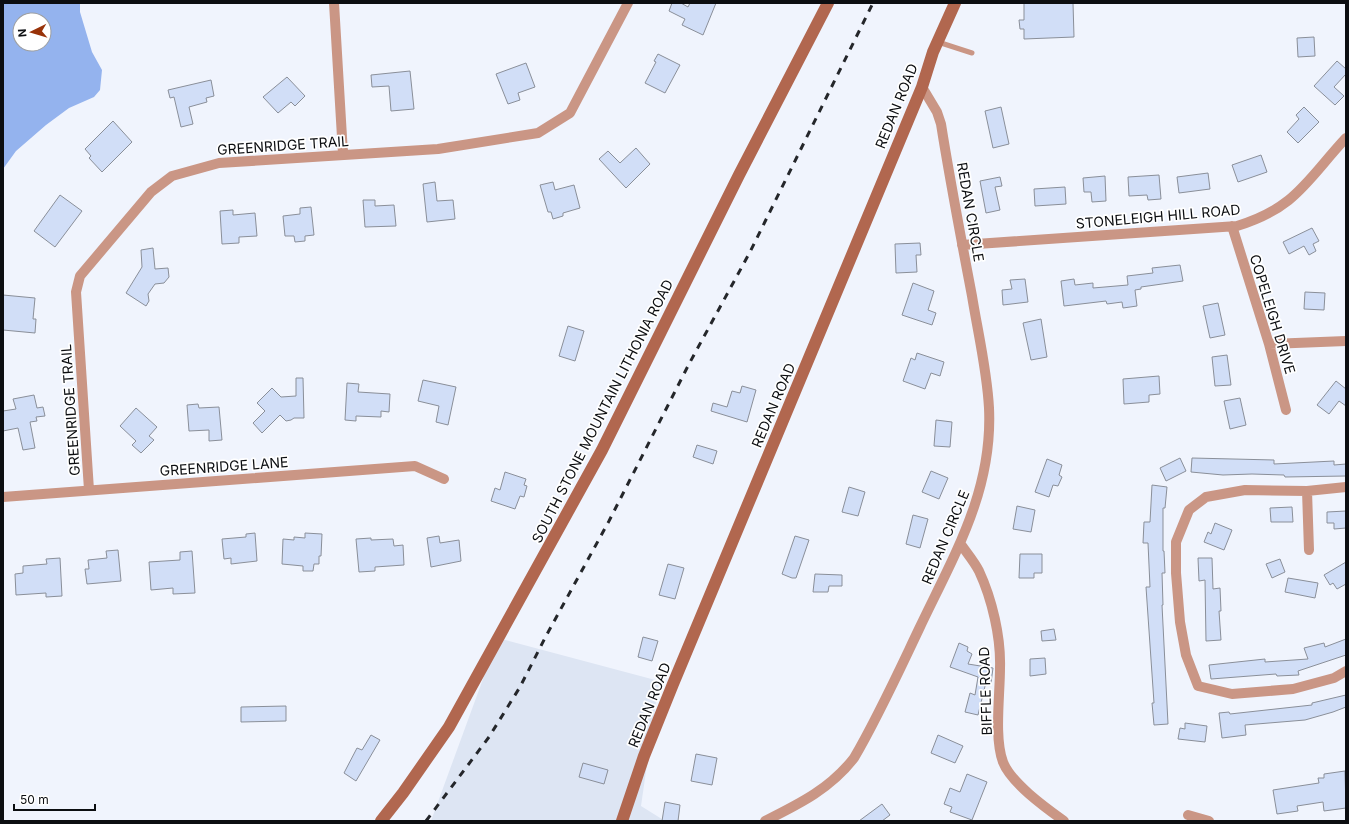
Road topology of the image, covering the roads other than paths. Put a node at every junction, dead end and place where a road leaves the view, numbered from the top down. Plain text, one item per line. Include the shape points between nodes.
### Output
1 (334, 3) edge
2 (628, 3) edge
3 (828, 3) edge
4 (955, 3) edge
5 (938, 42) junction
6 (972, 53) dead end
7 (922, 87) junction
8 (1346, 138) edge
9 (343, 154) junction
10 (1232, 226) junction
11 (962, 245) junction
12 (1346, 341) edge
13 (1269, 344) junction
14 (1286, 410) dead end
15 (444, 480) dead end
16 (1346, 488) edge
17 (89, 490) junction
18 (1307, 491) junction
19 (3, 497) edge
20 (960, 543) junction
21 (1309, 550) dead end
22 (1346, 671) edge
23 (1188, 815) dead end
24 (382, 821) edge
25 (622, 821) edge
26 (765, 821) edge
27 (1064, 821) edge
28 (1209, 821) edge

1 - 9 street
2 - 9 street, GREENRIDGE TRAIL via 570,113 538,133 438,149
3 - 24 main road, SOUTH STONE MOUNTAIN LITHONIA ROAD via 602,450 449,727
4 - 5 main road, REDAN ROAD
5 - 6 lane
5 - 7 main road, REDAN ROAD
7 - 11 street, REDAN CIRCLE via 941,124
7 - 25 main road, REDAN ROAD via 670,691
8 - 10 street, STONELEIGH HILL ROAD via 1295,197 1253,221
9 - 17 street, GREENRIDGE TRAIL via 219,163 172,176 151,192 80,276 76,292
10 - 11 street, STONELEIGH HILL ROAD
10 - 13 street, COPELEIGH DRIVE
11 - 20 street, REDAN CIRCLE via 984,365 989,409 982,484
12 - 13 street
13 - 14 street, COPELEIGH DRIVE
15 - 17 street, GREENRIDGE LANE via 415,466
16 - 18 street
17 - 19 street, GREENRIDGE LANE
18 - 21 street
18 - 22 street via 1245,490 1206,497 1189,510 1176,542 1180,622 1186,655 1198,686 1232,694 1293,689 1334,678
20 - 26 street, REDAN CIRCLE via 854,758 821,791
20 - 27 street, BIFFLE ROAD via 978,569 990,598 1000,666 998,727 1004,762 1013,776 1034,798
23 - 28 street

